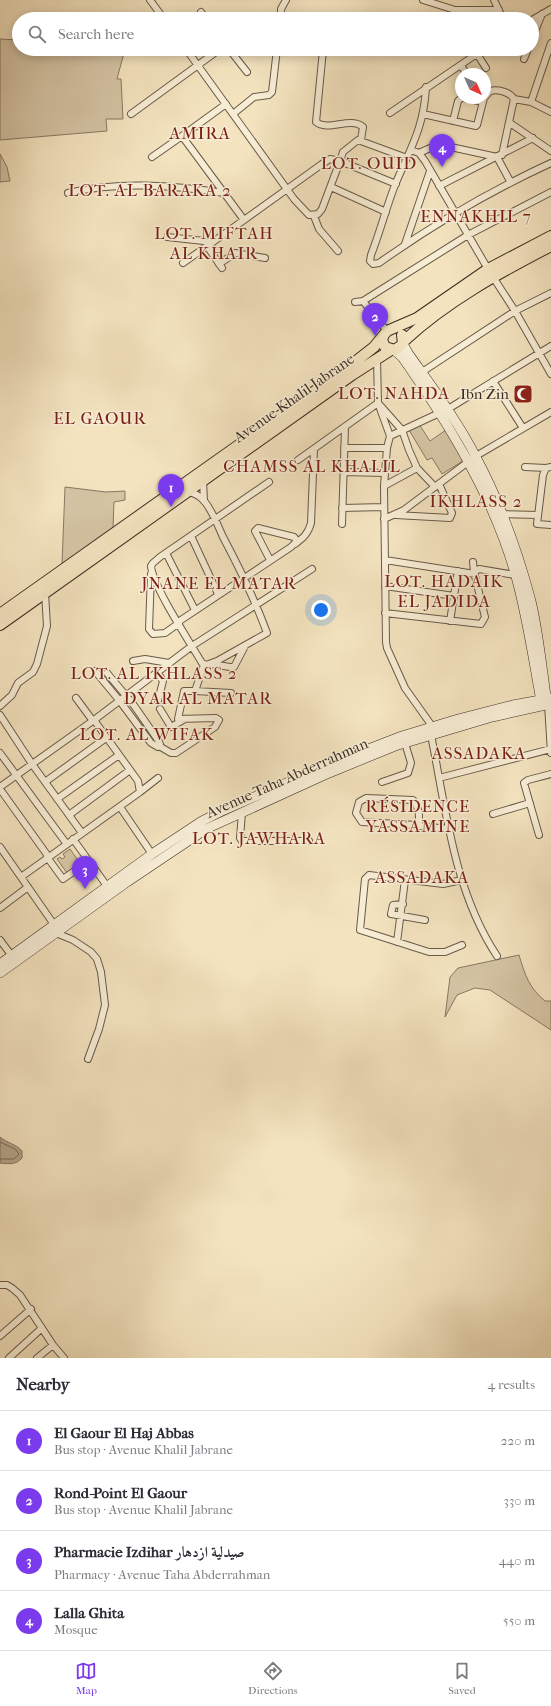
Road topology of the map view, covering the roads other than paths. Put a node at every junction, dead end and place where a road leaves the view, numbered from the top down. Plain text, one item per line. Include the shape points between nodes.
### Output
1 (150, 0) edge
2 (286, 0) edge
3 (422, 0) edge
4 (443, 0) edge
5 (494, 0) edge
6 (447, 7) junction
7 (551, 9) edge
8 (499, 10) joint
9 (159, 12) edge
10 (281, 12) edge
11 (542, 14) junction
12 (539, 16) edge
13 (539, 21) edge
14 (551, 43) edge
15 (191, 56) edge
16 (210, 56) edge
17 (234, 56) edge
18 (276, 56) edge
19 (322, 56) edge
20 (474, 56) edge
21 (478, 56) edge
22 (525, 56) edge
23 (524, 59) dead end
24 (198, 65) junction
25 (461, 65) junction
26 (463, 68) edge
27 (486, 68) dead end
28 (246, 72) dead end
29 (426, 87) junction
30 (491, 91) edge
31 (514, 99) junction
32 (530, 102) junction
33 (226, 104) junction
34 (457, 104) edge
35 (483, 104) edge
36 (551, 112) edge
37 (390, 113) dead end
38 (130, 114) dead end
39 (233, 114) junction
40 (424, 114) junction
41 (453, 121) junction
42 (510, 123) junction
43 (182, 136) junction
44 (533, 138) junction
45 (361, 140) junction
46 (411, 150) junction
47 (551, 151) edge
48 (419, 153) junction
49 (152, 156) dead end
50 (500, 156) junction
51 (407, 158) junction
52 (340, 161) junction
53 (551, 162) edge
54 (430, 171) junction
55 (510, 182) junction
56 (396, 184) junction
57 (439, 186) junction
58 (331, 187) junction
59 (287, 189) junction
60 (551, 192) edge
61 (224, 193) junction
62 (68, 194) dead end
63 (386, 212) junction
64 (454, 213) junction
65 (314, 216) junction
66 (244, 220) junction
67 (468, 235) junction
68 (551, 236) edge
69 (167, 237) dead end
70 (213, 242) junction
71 (405, 244) junction
72 (207, 246) junction
73 (551, 246) edge
74 (338, 251) dead end
75 (265, 258) dead end
76 (184, 263) dead end
77 (490, 273) junction
78 (551, 293) edge
79 (363, 301) junction
80 (355, 302) dead end
81 (515, 311) junction
82 (388, 332) junction
83 (403, 342) junction
84 (551, 346) edge
85 (393, 350) junction
86 (539, 352) junction
87 (377, 359) junction
88 (422, 372) junction
89 (551, 374) edge
90 (493, 381) junction
91 (378, 403) junction
92 (444, 411) junction
93 (551, 412) edge
94 (345, 426) junction
95 (523, 428) junction
96 (402, 430) junction
97 (390, 436) junction
98 (344, 448) junction
99 (387, 448) junction
100 (314, 449) junction
101 (472, 459) junction
102 (298, 460) dead end
103 (525, 467) dead end
104 (417, 468) junction
105 (548, 468) edge
106 (344, 472) junction
107 (385, 473) junction
108 (203, 480) junction
109 (269, 482) dead end
110 (437, 485) junction
111 (384, 486) junction
112 (186, 492) junction
113 (204, 501) junction
114 (384, 507) junction
115 (342, 508) junction
116 (498, 514) junction
117 (395, 515) junction
118 (538, 515) junction
119 (215, 520) junction
120 (384, 520) junction
121 (342, 524) dead end
122 (551, 525) edge
123 (191, 536) junction
124 (295, 544) junction
125 (166, 553) junction
126 (270, 560) junction
127 (385, 560) junction
128 (472, 562) dead end
129 (312, 569) dead end
130 (152, 571) junction
131 (458, 571) junction
132 (474, 572) junction
133 (515, 575) junction
134 (244, 577) junction
135 (385, 586) junction
136 (48, 587) junction
137 (218, 594) junction
138 (454, 596) junction
139 (257, 605) junction
140 (195, 610) junction
141 (385, 613) junction
142 (0, 614) edge
143 (450, 620) junction
144 (178, 623) junction
145 (0, 625) edge
146 (192, 646) junction
147 (245, 646) junction
148 (133, 661) dead end
149 (169, 663) junction
150 (208, 664) junction
151 (95, 671) dead end
152 (157, 672) junction
153 (107, 673) dead end
154 (195, 691) junction
155 (231, 693) dead end
156 (126, 695) junction
157 (76, 698) dead end
158 (119, 700) junction
159 (158, 701) dead end
160 (546, 702) edge
161 (0, 706) edge
162 (160, 709) dead end
163 (0, 716) edge
164 (185, 719) junction
165 (93, 720) junction
166 (431, 730) junction
167 (106, 738) junction
168 (405, 743) junction
169 (159, 746) junction
170 (551, 749) edge
171 (0, 753) edge
172 (551, 753) edge
173 (119, 755) junction
174 (32, 764) junction
175 (130, 770) junction
176 (551, 774) edge
177 (16, 776) junction
178 (158, 778) dead end
179 (440, 778) junction
180 (45, 782) junction
181 (382, 782) dead end
182 (0, 788) edge
183 (140, 792) junction
184 (57, 799) junction
185 (530, 803) junction
186 (120, 807) junction
187 (242, 812) junction
188 (493, 814) dead end
189 (69, 815) junction
190 (419, 826) junction
191 (449, 829) junction
192 (82, 833) junction
193 (539, 835) dead end
194 (73, 839) junction
195 (309, 841) dead end
196 (66, 843) junction
197 (0, 847) edge
198 (152, 854) junction
199 (48, 857) junction
200 (89, 860) junction
201 (21, 877) junction
202 (405, 880) junction
203 (462, 880) junction
204 (107, 886) junction
205 (28, 887) junction
206 (0, 899) edge
207 (403, 904) junction
208 (2, 906) edge
209 (401, 915) junction
210 (425, 920) dead end
211 (56, 930) junction
212 (0, 940) edge
213 (397, 942) junction
214 (462, 945) dead end
215 (12, 956) junction
216 (497, 956) dead end
217 (0, 964) edge
218 (0, 973) edge
219 (88, 1059) dead end
220 (0, 1285) edge
221 (31, 1309) junction
222 (42, 1328) junction
223 (0, 1336) edge
224 (53, 1345) junction
225 (9, 1358) edge
226 (37, 1358) edge
227 (64, 1358) edge

1 - 9 street
2 - 10 street
3 - 6 street
4 - 6 street
5 - 8 street
6 - 8 street via 455,10
7 - 11 street
11 - 12 street
11 - 13 street
14 - 32 street
15 - 24 street
16 - 24 street
17 - 28 street
18 - 39 street via 272,92 254,97
19 - 45 street via 316,122 358,124 363,128
20 - 25 street
21 - 27 street
22 - 23 street
24 - 33 street
24 - 38 street
25 - 26 street
25 - 29 street
29 - 37 street
29 - 40 street
30 - 31 street via 511,95
31 - 32 street
31 - 42 street
32 - 36 street
33 - 39 street
33 - 43 street
34 - 41 street
35 - 41 street via 477,125
39 - 59 street
40 - 41 street
40 - 46 street
42 - 44 street
42 - 50 street
43 - 49 street
43 - 61 street
44 - 47 street
44 - 50 street
45 - 51 street
45 - 52 street via 347,148
46 - 48 street
46 - 51 street
48 - 50 street via 430,148 446,146
48 - 54 street
50 - 55 street
50 - 57 street
51 - 56 street
52 - 56 street
52 - 58 street
52 - 59 street via 330,160
53 - 55 street
54 - 57 street
54 - 71 street
55 - 64 street
56 - 63 street
57 - 64 street
58 - 63 street
58 - 65 street via 320,212
59 - 65 street via 302,209
59 - 66 street
60 - 67 street
61 - 62 street via 161,186 93,188
61 - 66 street
63 - 71 street via 371,254 371,263 379,263
64 - 67 street
64 - 71 street
65 - 74 street via 319,229
66 - 70 street
67 - 77 street
67 - 79 street
68 - 77 main road, Avenue Khalil Jabrane
69 - 70 street
70 - 72 street
72 - 75 street via 220,266 235,253
72 - 76 street
73 - 77 main road, Avenue Khalil Jabrane
77 - 81 street
77 - 82 main road, Avenue Khalil Jabrane via 417,318
77 - 83 main road, Avenue Khalil Jabrane
78 - 81 street
79 - 80 street
79 - 82 street
81 - 86 street
81 - 88 street
82 - 83 main road via 400,331
82 - 85 main road via 383,344
82 - 136 main road, Avenue Khalil Jabrane via 374,348
83 - 85 main road via 398,349
83 - 88 street
84 - 86 street
85 - 87 main road, Avenue Khalil Jabrane
85 - 92 street via 402,357
86 - 89 street
86 - 90 street
87 - 91 street
87 - 108 main road, Avenue Khalil Jabrane
88 - 92 street
90 - 92 street
90 - 95 street
91 - 94 street
91 - 96 street
91 - 97 street
92 - 96 street
92 - 101 street
93 - 95 street
94 - 98 street
94 - 100 street
95 - 101 street
96 - 97 street
96 - 104 street
97 - 99 street
98 - 99 street
98 - 106 street
99 - 107 street
100 - 102 street
100 - 124 street via 311,523 306,536
101 - 110 street
101 - 116 street
103 - 105 street
104 - 110 street
104 - 111 street
105 - 118 street via 542,478
106 - 107 street
106 - 115 street
107 - 111 street
108 - 112 main road, Avenue Khalil Jabrane
108 - 113 street
109 - 119 street
110 - 117 street
110 - 117 street via 452,513 450,518
111 - 114 street
112 - 113 street
112 - 136 main road, Avenue Khalil Jabrane
113 - 119 street
114 - 115 street
114 - 120 street
115 - 121 street
116 - 118 street
116 - 133 street
116 - 160 street via 515,548 531,602
117 - 120 street
118 - 122 street via 537,524
119 - 123 street
119 - 134 street
120 - 127 street
123 - 125 street
123 - 137 street
124 - 126 street
124 - 126 street via 297,541 294,537 256,528 255,531
125 - 130 street via 153,563
125 - 140 street
126 - 134 street
127 - 131 street
127 - 135 street
128 - 132 street
129 - 139 street
130 - 144 street
130 - 144 street via 149,629 153,634 165,633
131 - 132 street
131 - 138 street
132 - 133 street via 479,569
132 - 143 street via 485,619 481,624
133 - 160 street
134 - 137 street
134 - 139 street
135 - 138 street
135 - 141 street
136 - 142 main road, Avenue Khalil Jabrane
136 - 145 main road, Avenue Khalil Jabrane
136 - 161 street via 47,626 37,664 33,672 18,683 12,695
137 - 140 street
138 - 143 street
139 - 146 street
139 - 147 street via 267,633
140 - 144 street
141 - 143 street
141 - 166 street via 387,648 405,688
144 - 146 street
146 - 149 street
146 - 150 street
147 - 150 street
147 - 150 street via 234,667
148 - 149 street via 145,659
149 - 152 street
150 - 154 street
151 - 158 street
152 - 156 street
152 - 159 street via 164,681
153 - 156 street
154 - 155 street
154 - 164 street via 184,691 178,719
156 - 158 street
156 - 169 street via 158,740
157 - 165 street
158 - 165 street
158 - 169 street via 151,743
160 - 166 street, Avenue Taha Abderrahman
160 - 170 street
162 - 164 street via 171,727
163 - 174 street
164 - 169 street via 218,720 215,727 176,753
165 - 167 street
165 - 174 street
166 - 168 street, Avenue Taha Abderrahman
166 - 179 street
166 - 198 street, Avenue Taha Abderrahman via 338,761 224,810 202,821
167 - 173 street
167 - 180 street
168 - 181 street via 411,763 408,772
168 - 187 street, Avenue Taha Abderrahman
170 - 172 street
170 - 179 street
171 - 177 street
173 - 175 street
173 - 184 street
174 - 177 street
174 - 180 street
175 - 183 street via 138,781
175 - 189 street
176 - 185 street via 524,783
177 - 182 street
177 - 196 street
178 - 183 street
179 - 191 street
180 - 184 street
182 - 199 street
183 - 186 street
184 - 189 street
185 - 188 street
185 - 193 street
186 - 192 street
186 - 198 street
187 - 195 street via 242,841
187 - 211 street, Avenue Taha Abderrahman via 206,828
189 - 192 street
190 - 190 street via 362,822 356,812 359,802 366,798 412,800 420,813
190 - 191 street
191 - 203 street
192 - 194 street
194 - 196 street
194 - 200 street
196 - 199 street
197 - 201 street
198 - 204 street, Avenue Taha Abderrahman
199 - 200 street via 63,879
199 - 201 street
200 - 204 street
201 - 205 street
202 - 203 street via 443,884
202 - 207 street
202 - 213 street via 370,875 365,880 360,930
203 - 216 street via 483,931
204 - 211 street, Avenue Taha Abderrahman
205 - 208 street
205 - 211 street
206 - 208 street
207 - 209 street
207 - 209 street via 393,905 392,908 391,914
209 - 210 street
209 - 213 street
211 - 215 street, Avenue Taha Abderrahman
211 - 218 street, Avenue Taha Abderrahman
211 - 219 street via 91,952 102,972 105,1005
212 - 215 street
213 - 214 street via 429,952 445,952
215 - 217 street, Avenue Taha Abderrahman
220 - 221 street via 12,1288
221 - 222 street
221 - 223 street
222 - 224 street
222 - 225 street
224 - 226 street
224 - 227 street

